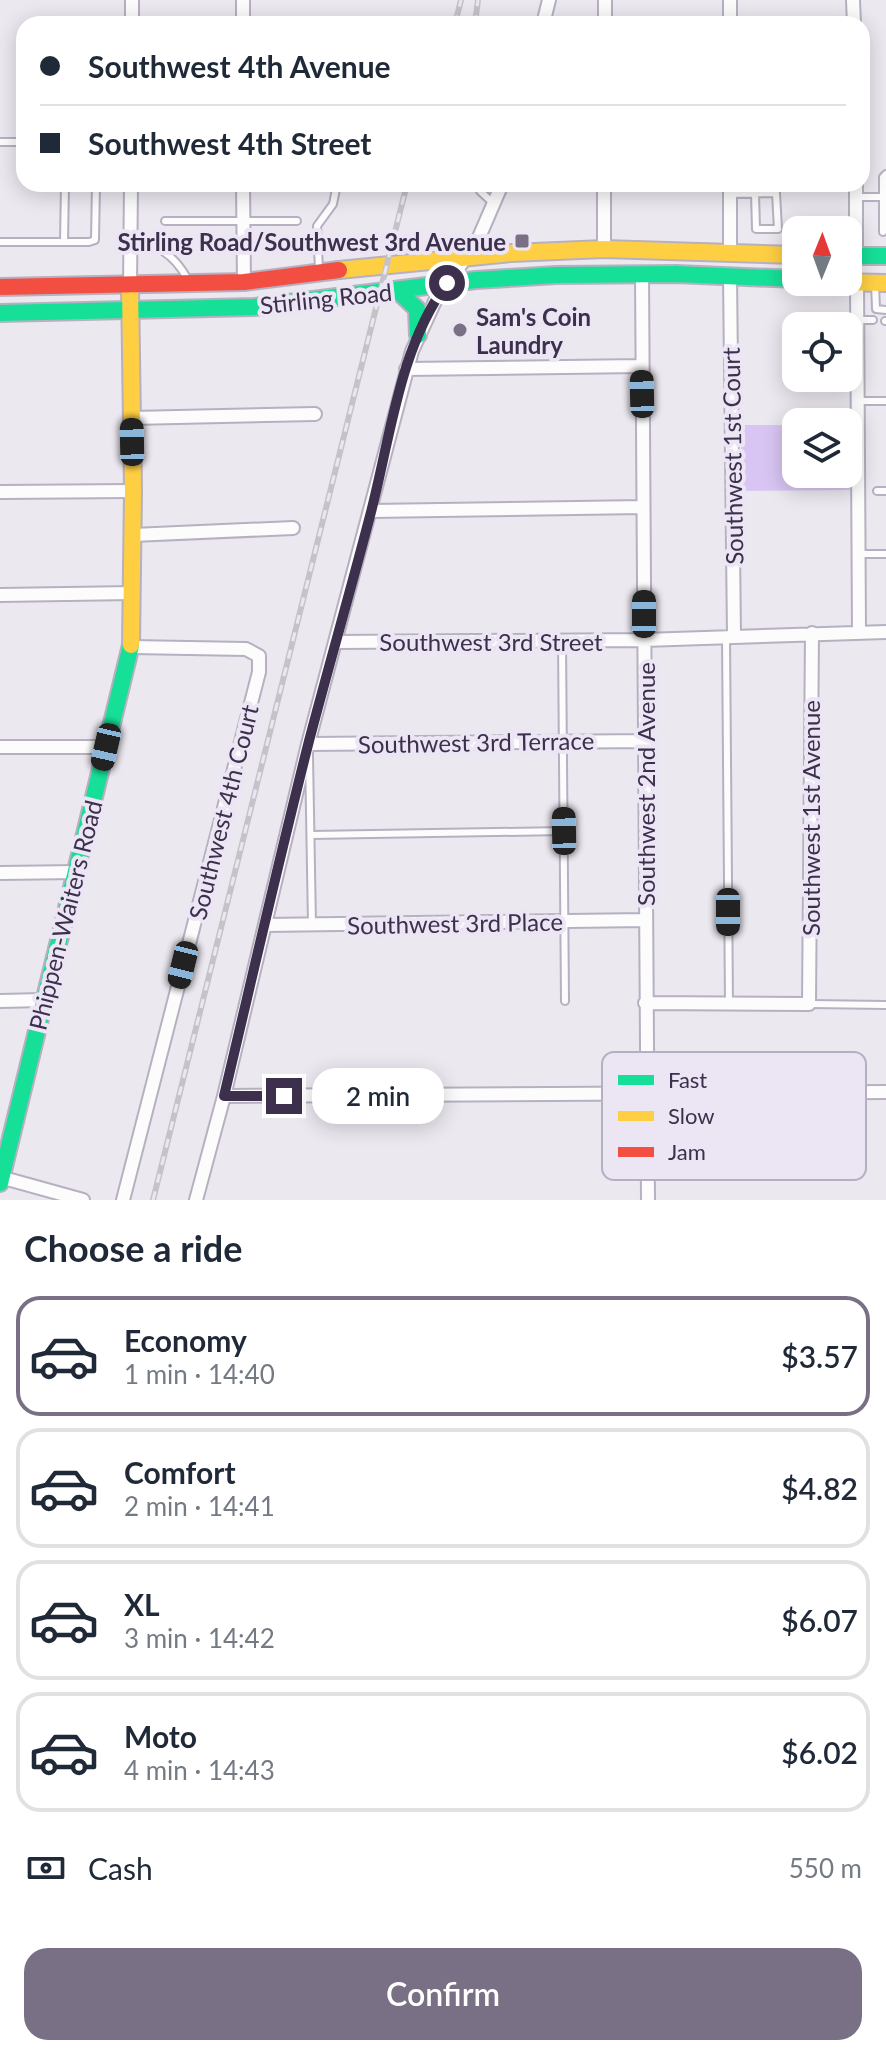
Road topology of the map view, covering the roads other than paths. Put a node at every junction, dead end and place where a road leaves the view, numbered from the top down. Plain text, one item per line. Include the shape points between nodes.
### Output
1 (886, 174) edge
2 (65, 192) edge
3 (96, 192) edge
4 (131, 192) edge
5 (243, 192) edge
6 (335, 192) edge
7 (481, 192) edge
8 (499, 192) edge
9 (604, 192) edge
10 (730, 192) edge
11 (749, 192) edge
12 (856, 192) edge
13 (861, 192) edge
14 (755, 193) junction
15 (884, 197) edge
16 (495, 204) junction
17 (854, 216) edge
18 (165, 221) dead end
19 (244, 221) junction
20 (297, 221) dead end
21 (883, 232) dead end
22 (130, 241) junction
23 (0, 242) edge
24 (64, 242) junction
25 (604, 249) junction
26 (730, 252) junction
27 (782, 254) edge
28 (467, 255) junction
29 (862, 256) edge
30 (886, 256) edge
31 (642, 273) junction
32 (320, 274) junction
33 (730, 275) junction
34 (782, 278) edge
35 (244, 282) junction
36 (447, 283) junction
37 (881, 283) edge
38 (191, 284) junction
39 (130, 286) junction
40 (0, 287) edge
41 (397, 290) junction
42 (886, 310) edge
43 (130, 311) junction
44 (0, 313) edge
45 (862, 320) edge
46 (873, 320) dead end
47 (418, 335) junction
48 (641, 366) junction
49 (406, 369) junction
50 (857, 392) edge
51 (857, 401) junction
52 (886, 401) edge
53 (315, 414) dead end
54 (132, 418) junction
55 (133, 491) junction
56 (877, 491) dead end
57 (886, 491) edge
58 (0, 492) edge
59 (643, 507) junction
60 (371, 511) junction
61 (293, 528) dead end
62 (133, 535) junction
63 (858, 554) junction
64 (886, 554) edge
65 (133, 593) junction
66 (0, 595) edge
67 (859, 632) junction
68 (886, 632) edge
69 (812, 633) junction
70 (730, 637) junction
71 (644, 640) junction
72 (562, 641) junction
73 (335, 642) junction
74 (131, 647) junction
75 (563, 741) junction
76 (644, 741) junction
77 (308, 744) junction
78 (0, 747) edge
79 (106, 747) junction
80 (564, 831) junction
81 (311, 835) junction
82 (78, 872) junction
83 (0, 873) edge
84 (646, 920) junction
85 (566, 921) junction
86 (265, 925) junction
87 (312, 925) junction
88 (43, 1000) junction
89 (0, 1001) edge
90 (565, 1001) dead end
91 (645, 1003) junction
92 (729, 1004) junction
93 (809, 1004) junction
94 (886, 1005) edge
95 (646, 1052) edge
96 (866, 1092) edge
97 (886, 1092) edge
98 (602, 1095) edge
99 (224, 1096) junction
100 (1, 1179) edge
101 (648, 1180) edge
102 (83, 1200) edge
103 (123, 1200) edge
104 (196, 1200) edge
105 (648, 1200) edge

1 - 15 lane
2 - 24 lane
3 - 24 lane via 95,240
4 - 22 street
5 - 19 street
6 - 32 lane via 317,226
7 - 16 lane
8 - 16 street
9 - 25 street
10 - 26 street
11 - 14 lane
12 - 17 street
13 - 15 lane
14 - 14 lane via 776,193 778,229 756,229
15 - 21 lane
16 - 28 street
18 - 19 lane
19 - 20 lane
19 - 35 street
22 - 38 lane via 157,246 175,260
22 - 39 street
23 - 24 lane
25 - 26 main road, Stirling Road
25 - 28 main road, Stirling Road
26 - 27 main road, Stirling Road
28 - 32 main road, Stirling Road
28 - 36 street
29 - 30 main road
31 - 33 main road, Stirling Road
31 - 36 main road, Stirling Road
31 - 48 street, Southwest 2nd Avenue
32 - 35 main road, Stirling Road
33 - 34 main road, Stirling Road
33 - 70 street, Southwest 1st Court
35 - 38 main road, Stirling Road
36 - 41 main road, Stirling Road
36 - 47 street
37 - 42 lane via 876,309
38 - 39 main road, Stirling Road
39 - 40 main road, Stirling Road
39 - 43 main road, Phippen-Waiters Road
41 - 43 main road, Stirling Road via 291,303
41 - 47 main road via 417,309
43 - 44 main road, Stirling Road
43 - 54 main road, Phippen-Waiters Road
45 - 46 lane
47 - 49 street
48 - 49 street
48 - 59 street, Southwest 2nd Avenue
49 - 60 street
50 - 51 street
51 - 52 lane
51 - 63 street
53 - 54 street
54 - 55 main road, Phippen-Waiters Road
55 - 58 street
55 - 62 main road, Phippen-Waiters Road
56 - 57 lane
59 - 60 street
59 - 71 street, Southwest 2nd Avenue
60 - 73 street
61 - 62 street
62 - 65 main road, Phippen-Waiters Road
63 - 64 lane
63 - 67 street
65 - 66 street
65 - 74 main road, Phippen-Waiters Road
67 - 68 street, Southwest 3rd Street
67 - 69 street, Southwest 3rd Street
69 - 70 street, Southwest 3rd Street
69 - 93 street, Southwest 1st Avenue
70 - 71 street, Southwest 3rd Street
70 - 92 lane
71 - 72 street, Southwest 3rd Street
71 - 76 street, Southwest 2nd Avenue
72 - 73 street, Southwest 3rd Street
72 - 75 lane
73 - 77 street
74 - 79 main road, Phippen-Waiters Road
74 - 103 street, Southwest 4th Court via 246,649 259,656 259,672
75 - 76 street, Southwest 3rd Terrace
75 - 77 street, Southwest 3rd Terrace
75 - 80 lane
76 - 84 street, Southwest 2nd Avenue
77 - 81 lane
77 - 86 street
78 - 79 street
79 - 82 main road, Phippen-Waiters Road
80 - 81 lane
80 - 85 lane
81 - 87 lane
82 - 83 street
82 - 88 main road, Phippen-Waiters Road
84 - 85 street, Southwest 3rd Place
84 - 91 street, Southwest 2nd Avenue
85 - 87 street, Southwest 3rd Place
85 - 90 lane
86 - 87 street, Southwest 3rd Place
86 - 99 street
88 - 89 street
88 - 100 main road, Phippen-Waiters Road
91 - 92 street
91 - 95 street, Southwest 2nd Avenue
92 - 93 street
93 - 94 lane
96 - 97 street
98 - 99 street
99 - 104 street
100 - 102 street
101 - 105 street, Southwest 2nd Avenue

